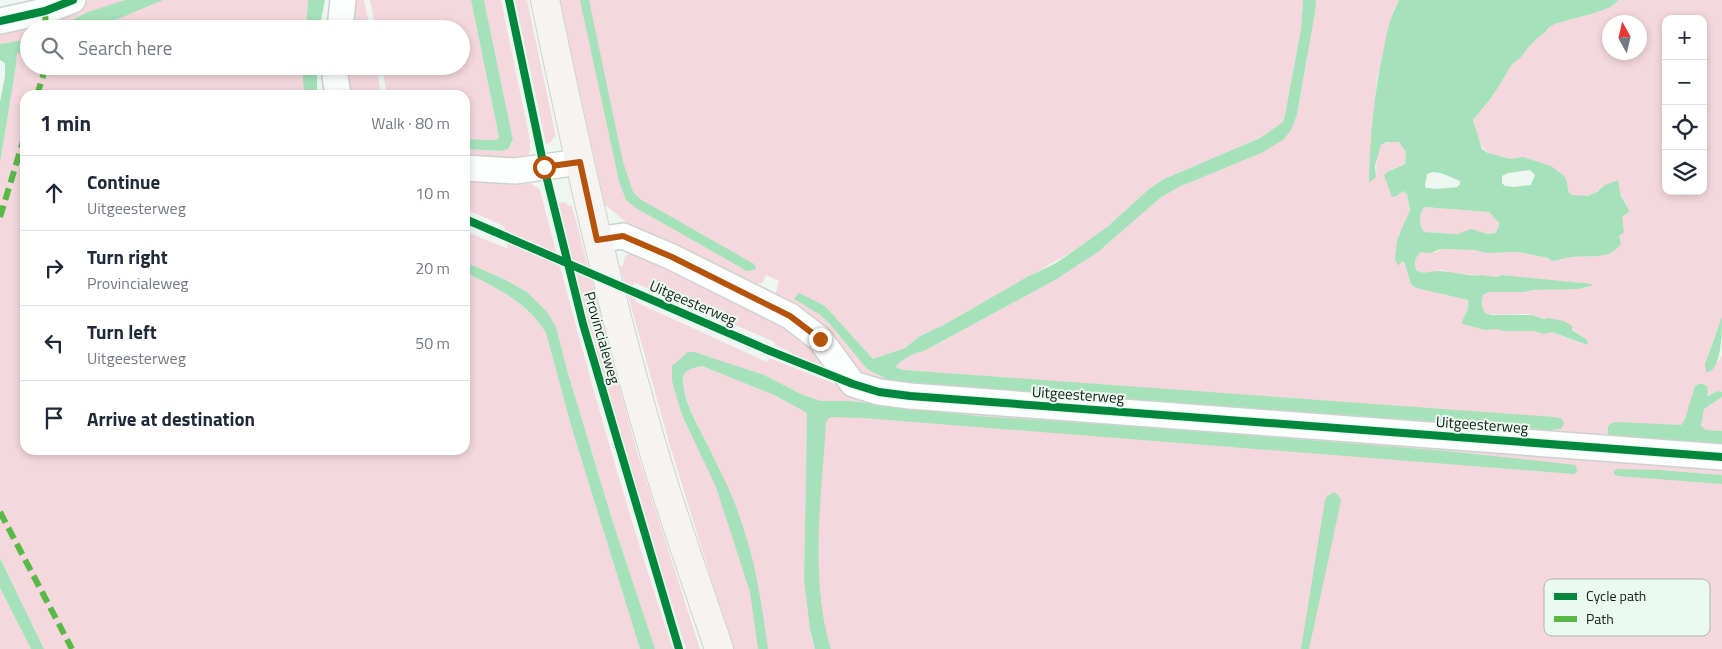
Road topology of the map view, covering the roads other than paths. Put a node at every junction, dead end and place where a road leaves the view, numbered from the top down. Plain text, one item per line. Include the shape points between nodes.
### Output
1 (73, 0) edge
2 (343, 0) edge
3 (545, 0) edge
4 (341, 20) edge
5 (0, 21) edge
6 (335, 75) edge
7 (337, 90) edge
8 (580, 162) junction
9 (470, 168) edge
10 (597, 240) junction
11 (1722, 457) edge
12 (719, 649) edge

1 - 5 street via 45,11
2 - 4 street
3 - 8 main road, Provincialeweg
6 - 7 street
8 - 9 street via 515,171
8 - 10 main road, Provincialeweg
10 - 11 street, Uitgeesterweg via 623,236 790,316 820,339 853,384 879,392
10 - 12 main road, Provincialeweg via 656,459

